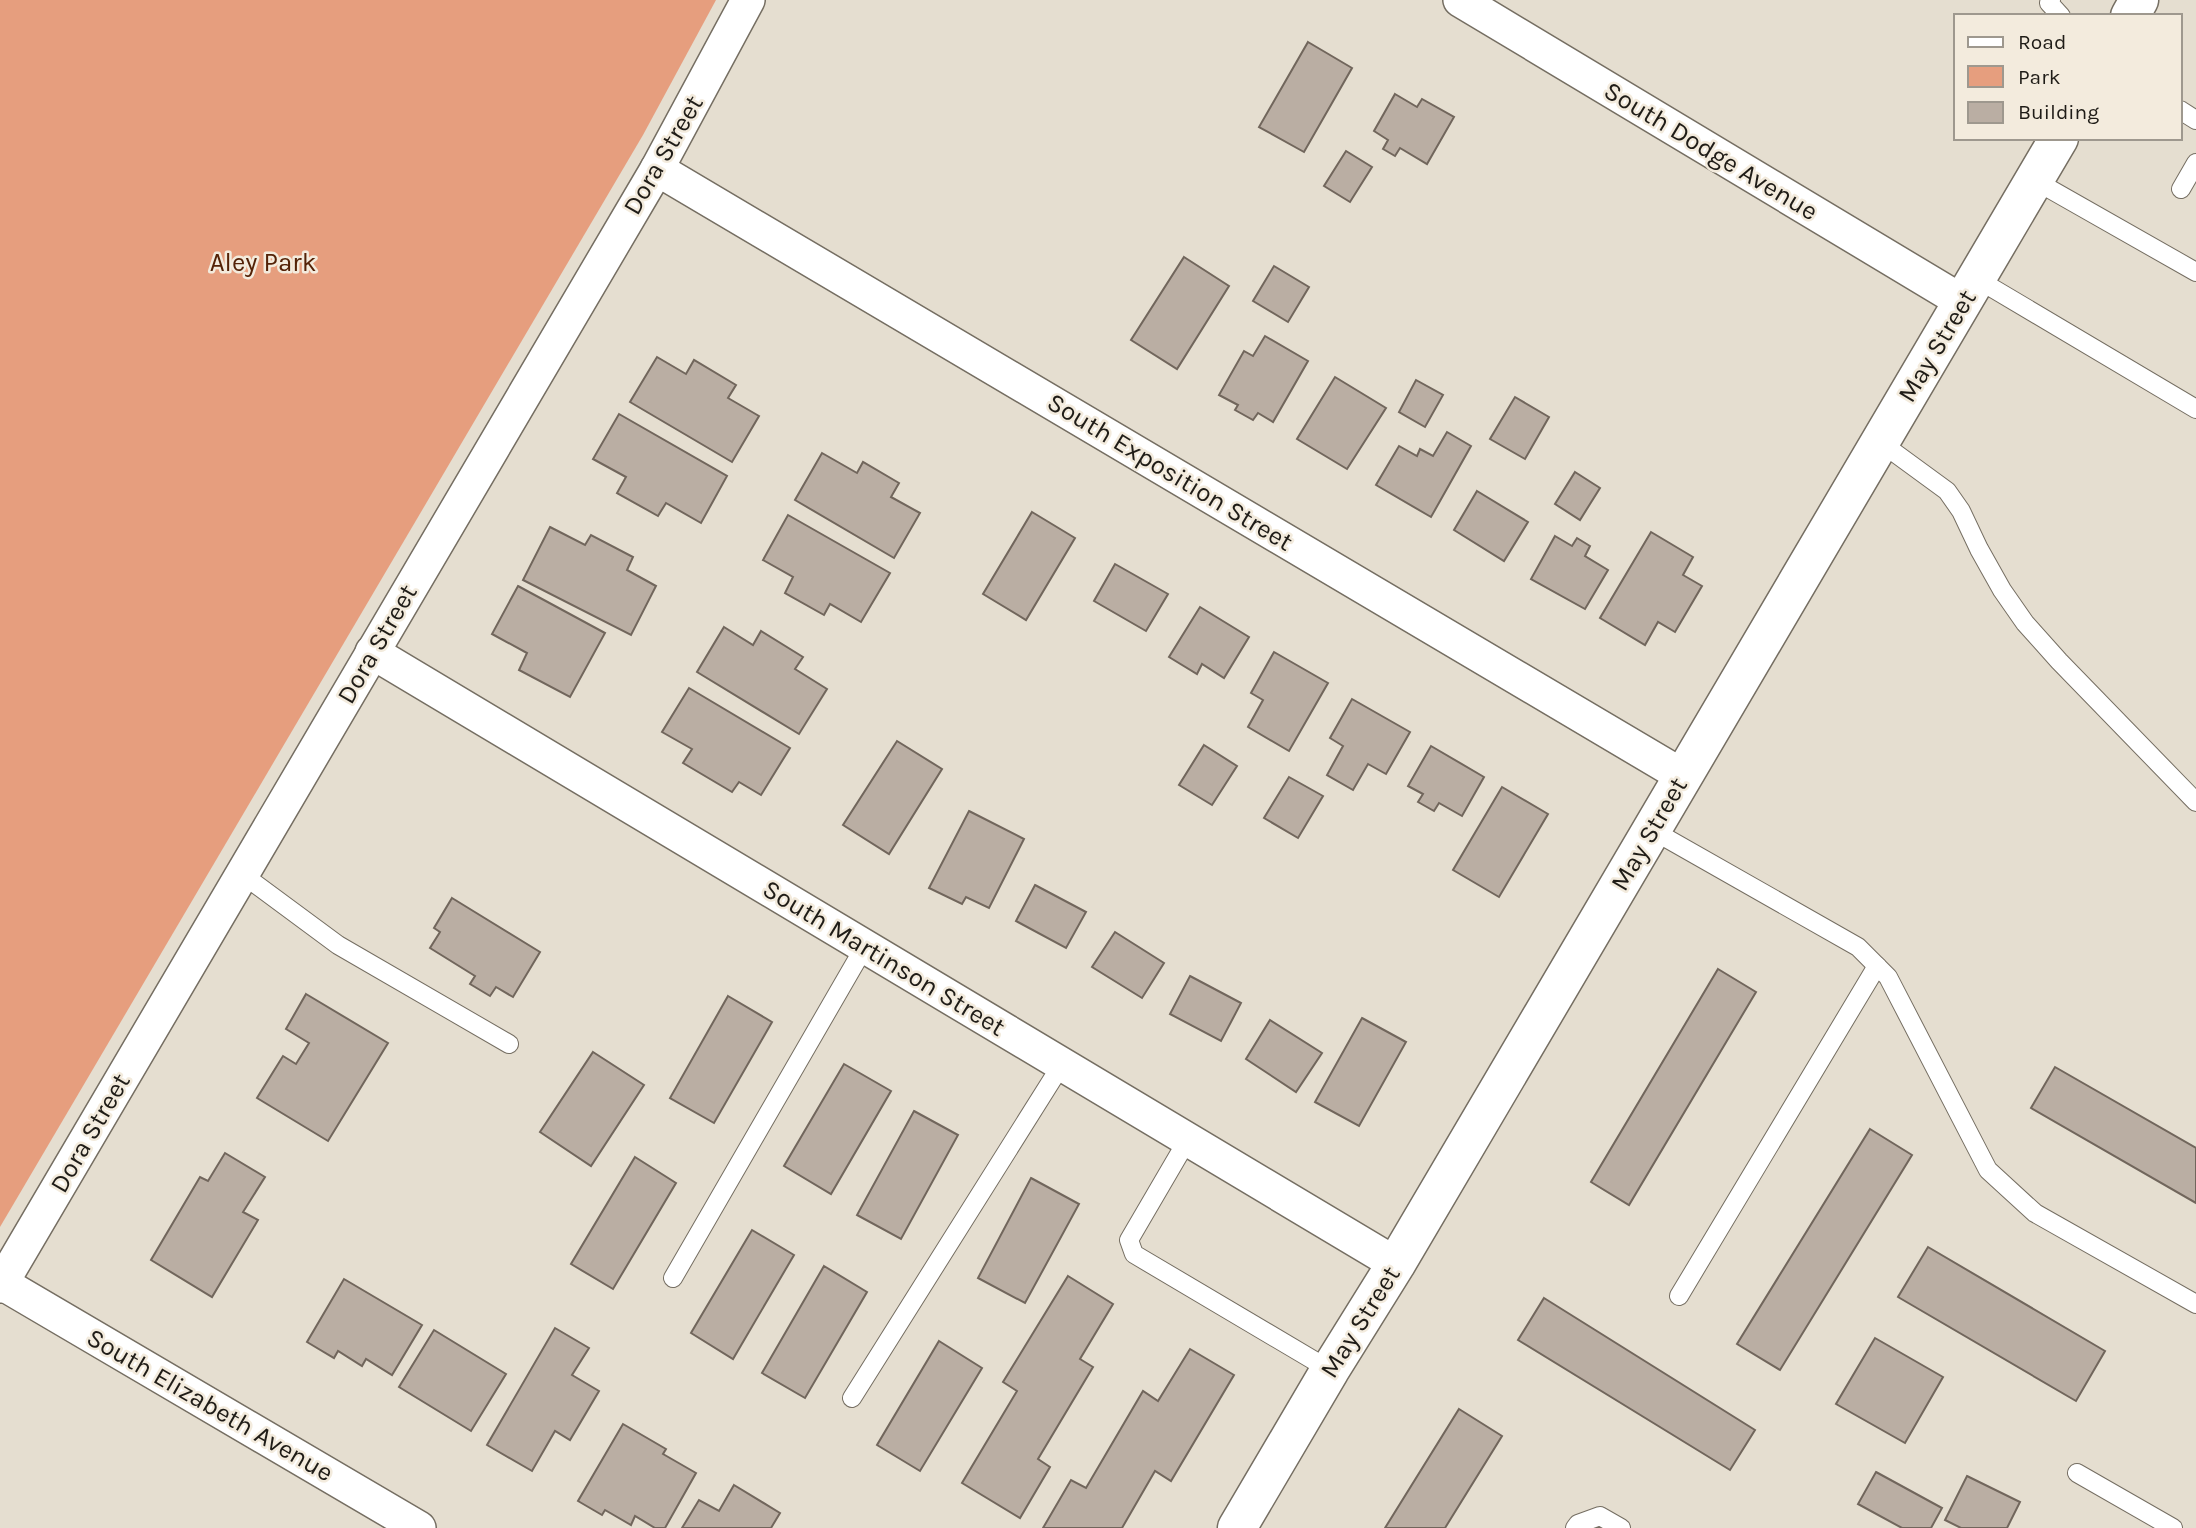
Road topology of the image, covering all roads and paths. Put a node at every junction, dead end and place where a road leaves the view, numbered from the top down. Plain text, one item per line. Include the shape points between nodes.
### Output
1 (748, 0) edge
2 (1460, 0) edge
3 (2051, 0) edge
4 (2059, 14) edge
5 (2058, 140) edge
6 (2196, 163) edge
7 (657, 169) junction
8 (2034, 180) junction
9 (2181, 189) dead end
10 (2196, 272) edge
11 (1970, 290) junction
12 (2196, 409) edge
13 (1880, 442) junction
14 (372, 652) junction
15 (1683, 776) junction
16 (2196, 802) edge
17 (1652, 830) junction
18 (242, 874) junction
19 (865, 946) junction
20 (1877, 966) junction
21 (509, 1044) dead end
22 (1062, 1064) junction
23 (1188, 1139) junction
24 (1396, 1264) junction
25 (673, 1278) dead end
26 (0, 1284) edge
27 (1679, 1296) dead end
28 (2196, 1304) edge
29 (1330, 1370) junction
30 (852, 1398) dead end
31 (2077, 1473) dead end
32 (419, 1528) edge
33 (1237, 1528) edge
34 (1575, 1528) edge
35 (1621, 1528) edge
36 (2173, 1528) edge

1 - 7 street, Dora Street
2 - 11 street, South Dodge Avenue
3 - 4 lane
5 - 8 street, May Street
6 - 9 lane
7 - 14 street, Dora Street
7 - 15 street, South Exposition Street
8 - 10 lane
8 - 11 street, May Street
11 - 12 lane
11 - 13 street, May Street
13 - 15 street, May Street
13 - 16 lane via 1947,491 2025,623
14 - 18 street, Dora Street
14 - 19 street, South Martinson Street
15 - 17 street, May Street
17 - 20 lane via 1858,947
17 - 24 street, May Street
18 - 21 lane via 338,944
18 - 26 street, Dora Street
19 - 22 street, South Martinson Street
19 - 25 lane
20 - 27 lane
20 - 28 lane via 1888,976 1987,1170 2035,1213
22 - 23 street, South Martinson Street
22 - 30 lane
23 - 24 street, South Martinson Street
23 - 29 lane via 1129,1240 1134,1254
24 - 29 street, May Street
26 - 32 street, South Elizabeth Avenue
29 - 33 street, May Street
31 - 36 lane
34 - 35 lane via 1600,1516

